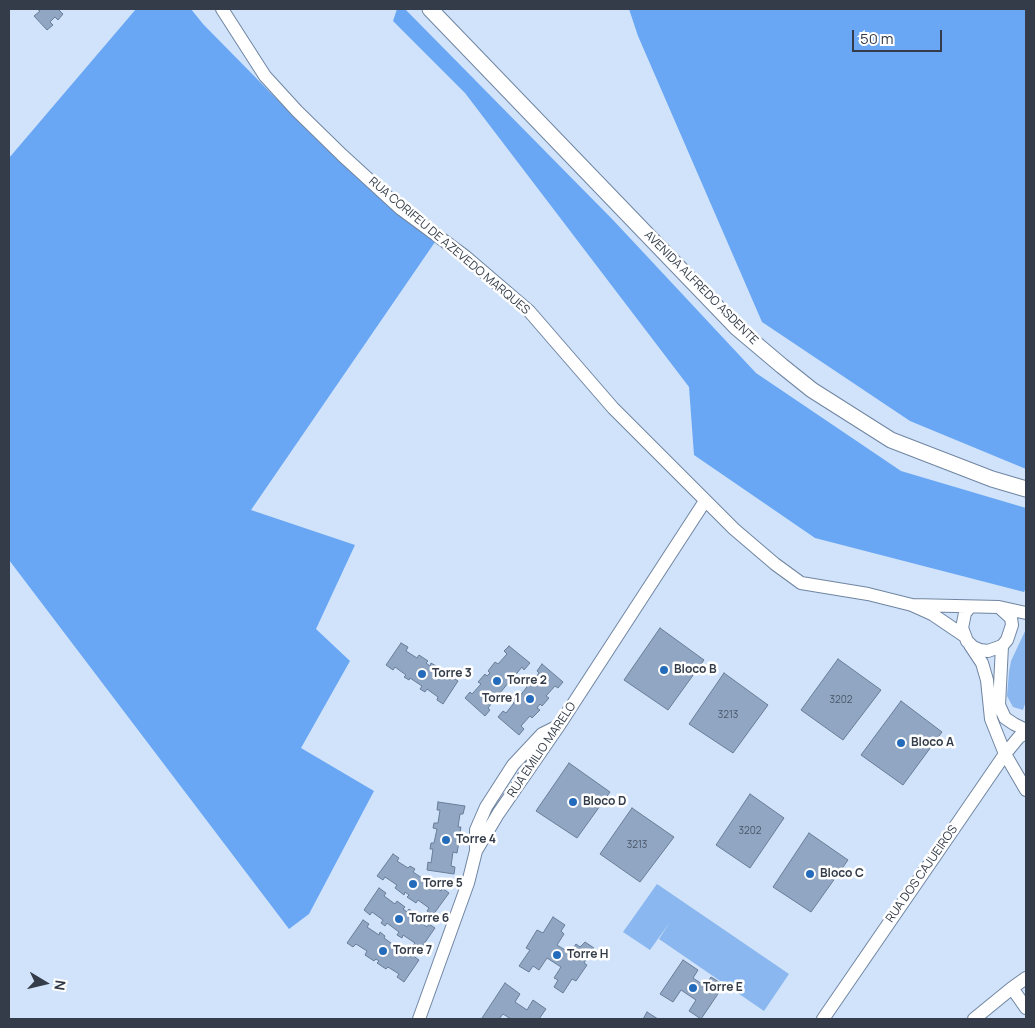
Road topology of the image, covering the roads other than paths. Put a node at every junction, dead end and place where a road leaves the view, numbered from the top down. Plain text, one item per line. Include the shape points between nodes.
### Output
1 (222, 9) edge
2 (430, 9) edge
3 (1026, 489) edge
4 (705, 501) junction
5 (912, 605) junction
6 (970, 607) junction
7 (999, 607) junction
8 (1026, 613) edge
9 (965, 638) junction
10 (1002, 646) junction
11 (560, 724) junction
12 (1026, 731) edge
13 (1005, 754) junction
14 (513, 765) junction
15 (525, 775) junction
16 (1026, 790) edge
17 (486, 806) junction
18 (498, 814) junction
19 (476, 851) junction
20 (1026, 978) edge
21 (1012, 988) junction
22 (1026, 1008) edge
23 (419, 1019) edge
24 (822, 1019) edge
25 (974, 1019) edge

1 - 4 street, RUA CORIFEU DE AZEVEDO MARQUES via 265,76 297,111 401,209 466,256 529,311 613,408
2 - 3 street, AVENIDA ALFREDO ASDENTE via 737,328 782,366 812,390 891,440 992,480
4 - 5 street, RUA CORIFEU DE AZEVEDO MARQUES via 774,564 801,583
4 - 11 street, RUA EMILIO MARELO
5 - 6 street
5 - 9 street via 932,614
6 - 7 street
6 - 9 street via 962,620
7 - 8 street
7 - 10 street via 1011,618 1012,625 1008,640
9 - 10 street via 980,650
9 - 13 street via 982,663 992,719
10 - 12 street via 999,705 1005,718
11 - 14 street via 542,734
11 - 15 street, RUA EMILIO MARELO
12 - 13 street, RUA DOS CAJUEIROS
13 - 16 street
13 - 24 street, RUA DOS CAJUEIROS
14 - 15 street
14 - 17 street
15 - 18 street, RUA EMILIO MARELO
17 - 18 street
17 - 19 street via 476,830
18 - 19 street, RUA EMILIO MARELO
19 - 23 street, RUA EMILIO MARELO via 468,883
20 - 21 street
21 - 22 street
21 - 25 street

